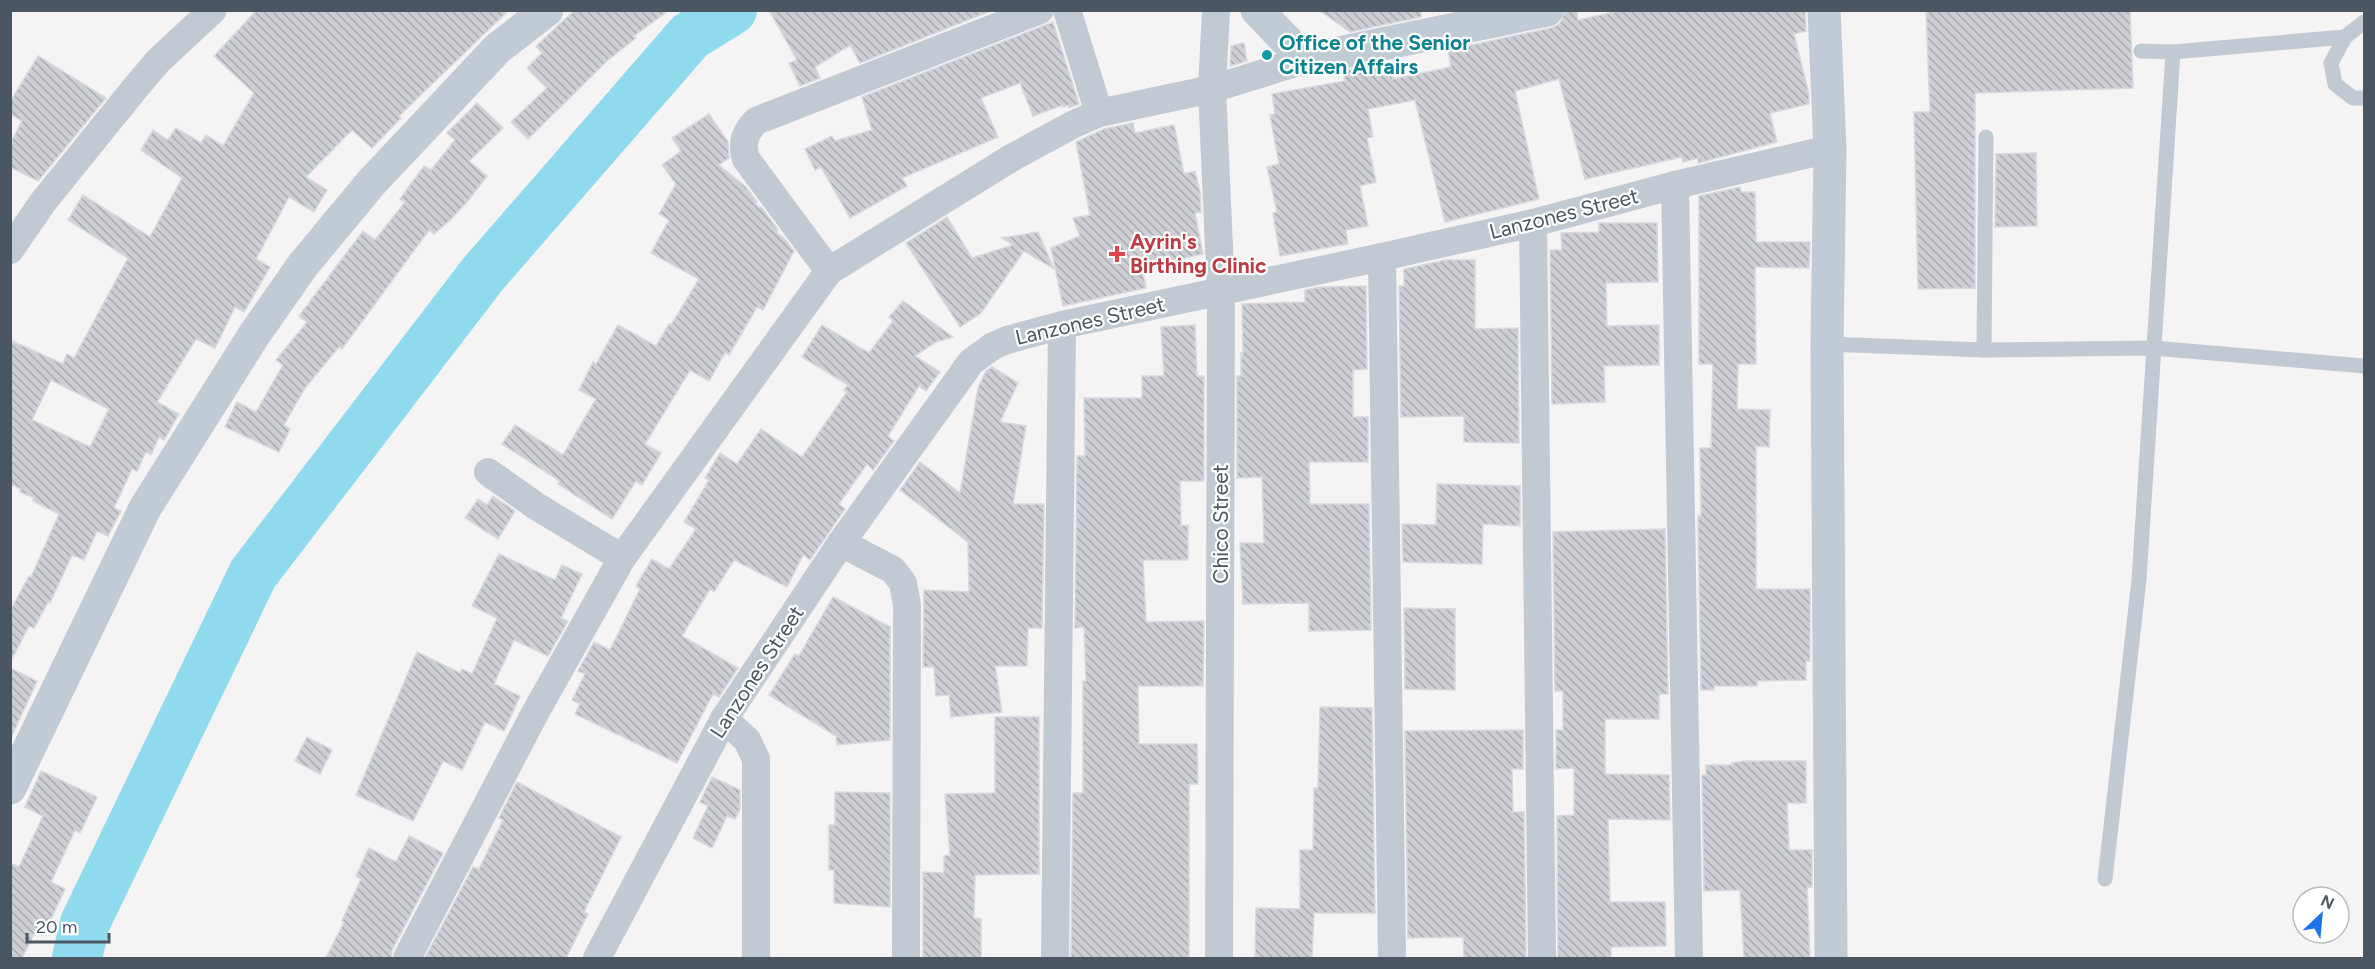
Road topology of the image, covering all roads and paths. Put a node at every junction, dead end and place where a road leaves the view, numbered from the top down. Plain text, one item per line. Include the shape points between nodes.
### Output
1 (213, 10) edge
2 (547, 10) edge
3 (1040, 10) edge
4 (1067, 10) edge
5 (1216, 10) edge
6 (1257, 10) edge
7 (1547, 10) edge
8 (1824, 10) edge
9 (2364, 22) edge
10 (2345, 37) junction
11 (2141, 51) dead end
12 (2173, 52) junction
13 (1305, 60) junction
14 (1212, 89) junction
15 (2364, 98) edge
16 (1099, 113) junction
17 (1986, 137) dead end
18 (1830, 149) junction
19 (1675, 185) junction
20 (1533, 223) junction
21 (10, 250) edge
22 (1382, 257) junction
23 (829, 272) junction
24 (1221, 293) junction
25 (1062, 325) junction
26 (1827, 344) junction
27 (2153, 348) junction
28 (1984, 350) junction
29 (2364, 366) edge
30 (488, 472) dead end
31 (841, 543) junction
32 (622, 558) junction
33 (724, 719) junction
34 (10, 788) edge
35 (2105, 879) dead end
36 (407, 958) edge
37 (597, 958) edge
38 (756, 958) edge
39 (906, 958) edge
40 (1055, 958) edge
41 (1219, 958) edge
42 (1392, 958) edge
43 (1542, 958) edge
44 (1689, 958) edge
45 (1831, 958) edge

1 - 21 street via 136,87 43,202
2 - 34 street via 497,49 371,183 303,265 254,335 145,508
3 - 23 street via 756,121 746,131 746,159
4 - 16 street
5 - 14 street, Chico Street
6 - 13 street
7 - 13 street
8 - 18 street
9 - 10 lane
10 - 12 lane
10 - 15 lane via 2331,63 2335,84 2353,98
11 - 12 lane
12 - 27 lane
13 - 14 street
14 - 16 street
14 - 24 street, Chico Street
16 - 23 street via 1013,157
17 - 28 lane
18 - 19 street, Lanzones Street
18 - 26 street
19 - 20 street, Lanzones Street
19 - 44 street
20 - 22 street, Lanzones Street
20 - 43 street
22 - 24 street, Lanzones Street
22 - 42 street
23 - 32 street
24 - 25 street, Lanzones Street
24 - 41 street, Chico Street
25 - 31 street, Lanzones Street via 1007,339 971,362
25 - 40 street
26 - 28 lane
26 - 45 street
27 - 28 lane
27 - 29 lane
27 - 35 lane via 2139,580
30 - 32 street
31 - 33 street, Lanzones Street
31 - 39 street via 892,570 903,583 907,605
32 - 36 street via 534,715
33 - 37 street, Lanzones Street
33 - 38 street via 747,740 756,759

